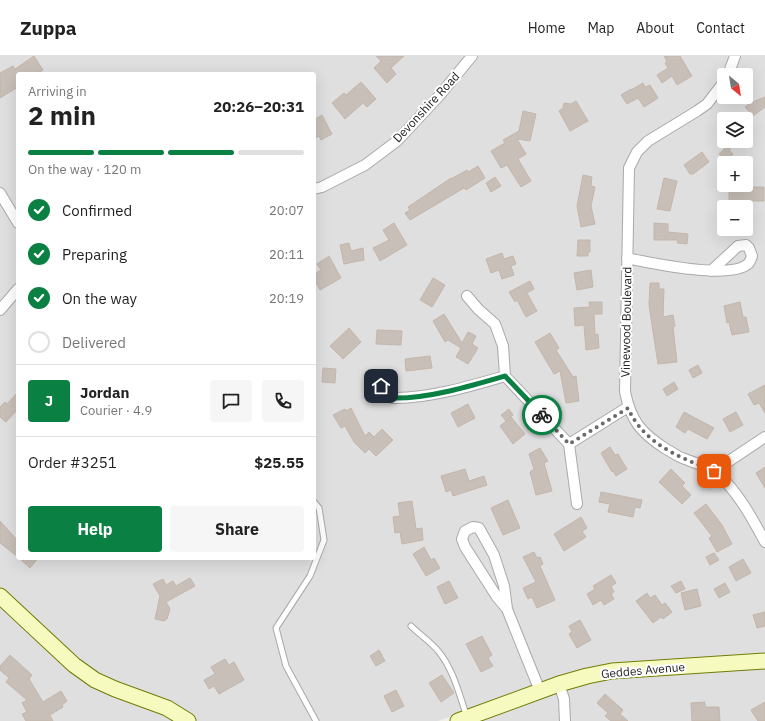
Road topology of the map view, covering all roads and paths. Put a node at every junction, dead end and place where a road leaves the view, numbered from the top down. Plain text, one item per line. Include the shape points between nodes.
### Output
1 (472, 56) edge
2 (736, 56) edge
3 (731, 68) edge
4 (717, 91) edge
5 (316, 188) edge
6 (0, 194) edge
7 (16, 220) edge
8 (628, 258) junction
9 (711, 271) dead end
10 (16, 292) edge
11 (468, 296) dead end
12 (0, 310) edge
13 (505, 376) junction
14 (381, 386) dead end
15 (628, 408) junction
16 (765, 437) edge
17 (569, 444) junction
18 (714, 471) junction
19 (316, 504) edge
20 (577, 504) dead end
21 (765, 542) edge
22 (0, 596) edge
23 (507, 609) junction
24 (412, 626) dead end
25 (765, 661) edge
26 (559, 684) junction
27 (540, 691) junction
28 (462, 720) edge
29 (188, 721) edge
30 (316, 721) edge
31 (565, 721) edge

1 - 5 street, Devonshire Road via 397,141 366,165
2 - 3 street
4 - 8 street, Vinewood Boulevard via 707,104 648,141 637,152 628,168
6 - 7 street
8 - 9 street
8 - 15 street, Vinewood Boulevard via 625,392
10 - 12 street
11 - 13 street via 495,324 503,346
13 - 14 street via 407,398 392,398
13 - 17 street
15 - 17 street
15 - 18 street, Vinewood Boulevard via 641,430 652,440 683,459
16 - 18 street
17 - 20 street
18 - 21 street, Vinewood Boulevard via 746,506
19 - 30 lane via 319,508 324,540 310,576 276,628 286,666
22 - 29 main road via 74,665 95,680 167,708
23 - 23 street via 504,586 494,555 479,528 473,527 465,531 462,539 465,547
23 - 27 street
24 - 28 lane via 438,650 453,674
25 - 26 main road, Geddes Avenue via 612,671
26 - 27 main road, Geddes Avenue
26 - 31 street via 564,699
27 - 28 main road, Geddes Avenue

